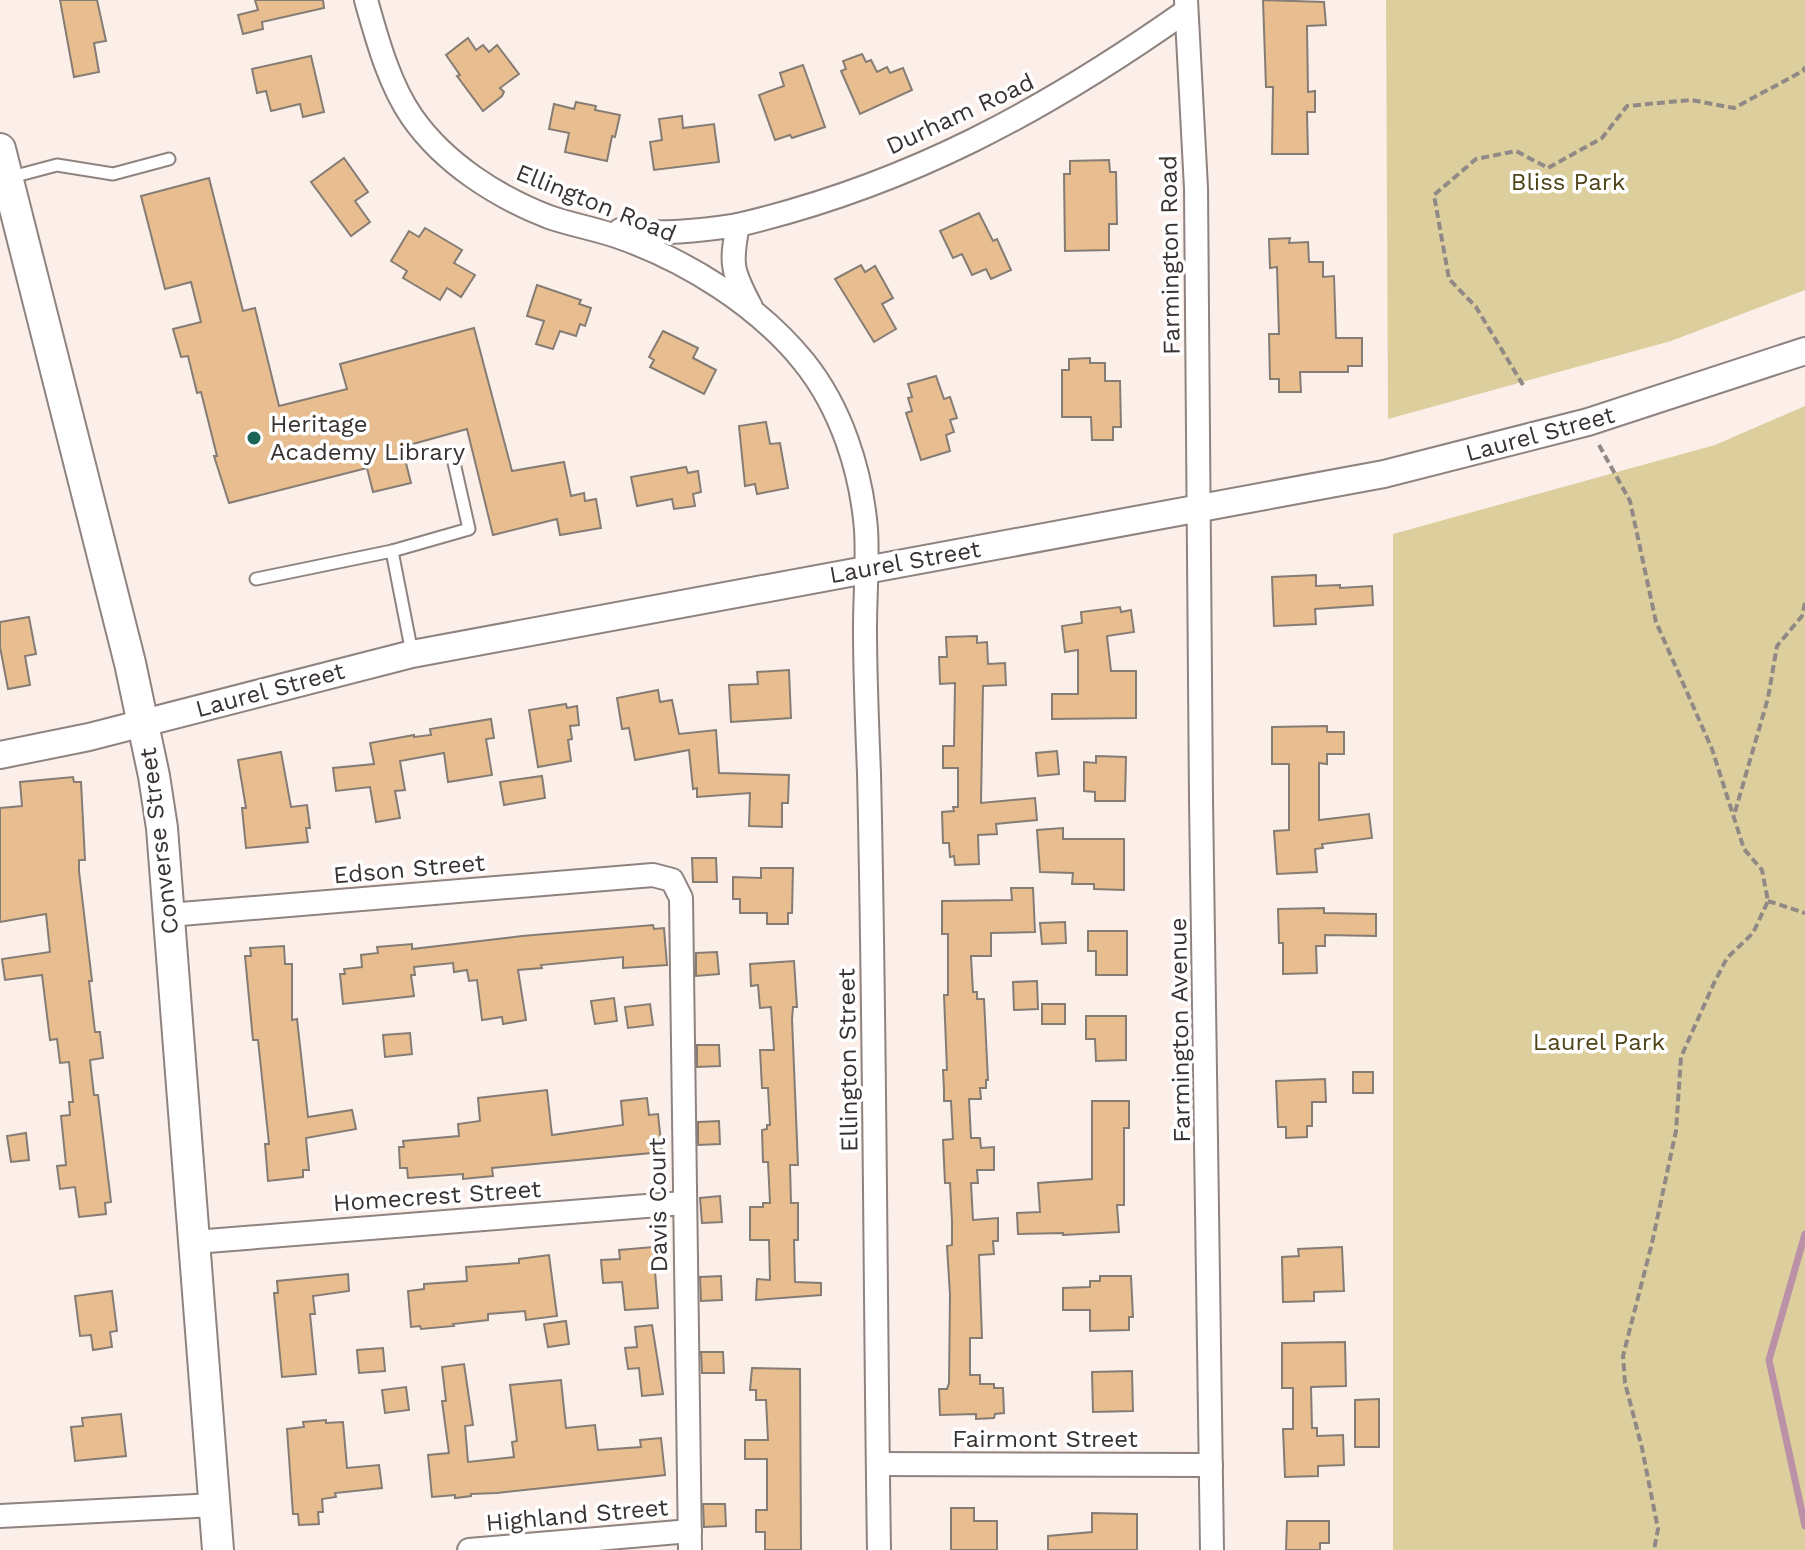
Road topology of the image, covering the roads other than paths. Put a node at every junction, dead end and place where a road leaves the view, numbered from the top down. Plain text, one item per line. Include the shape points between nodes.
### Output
1 (366, 0) edge
2 (1186, 6) edge
3 (0, 149) edge
4 (169, 159) dead end
5 (7, 178) junction
6 (738, 225) junction
7 (581, 226) junction
8 (754, 313) junction
9 (1805, 351) edge
10 (452, 454) dead end
11 (1199, 509) junction
12 (392, 551) junction
13 (866, 570) junction
14 (256, 579) dead end
15 (412, 654) junction
16 (143, 724) junction
17 (0, 755) edge
18 (653, 875) joint
19 (169, 915) junction
20 (684, 1203) junction
21 (195, 1242) junction
22 (878, 1464) junction
23 (1211, 1465) junction
24 (215, 1505) junction
25 (0, 1516) edge
26 (690, 1541) edge
27 (218, 1550) edge
28 (469, 1550) edge
29 (879, 1550) edge
30 (1212, 1550) edge

1 - 7 street, Ellington Road via 396,89 430,139 501,194
2 - 6 street, Durham Road via 1066,92 976,140 833,198
2 - 11 street, Farmington Road via 1196,188
3 - 5 main road, Converse Street
4 - 5 lane via 113,174 57,165
5 - 16 main road, Converse Street
6 - 7 street, Durham Road via 656,233
6 - 8 street via 732,264
7 - 8 street, Ellington Road via 668,259
8 - 13 street, Ellington Road via 808,367 841,425 864,516
9 - 11 street, Laurel Street via 1588,422 1384,474
10 - 12 lane via 469,529
11 - 13 street, Laurel Street
11 - 23 street, Farmington Avenue
12 - 14 lane
12 - 15 lane
13 - 15 street, Laurel Street
13 - 22 street, Ellington Street
15 - 16 street, Laurel Street
16 - 17 street, Laurel Street
16 - 19 main road, Converse Street via 162,828
18 - 19 street, Edson Street
18 - 20 street, Davis Court via 672,880 681,898
19 - 21 main road, Converse Street
20 - 21 street, Homecrest Street
20 - 26 street, Davis Court
21 - 24 main road, Converse Street
22 - 23 street, Fairmont Street
22 - 29 street, Ellington Street
23 - 30 street, Farmington Avenue
24 - 25 street
24 - 27 main road, Converse Street
26 - 28 street, Highland Street

